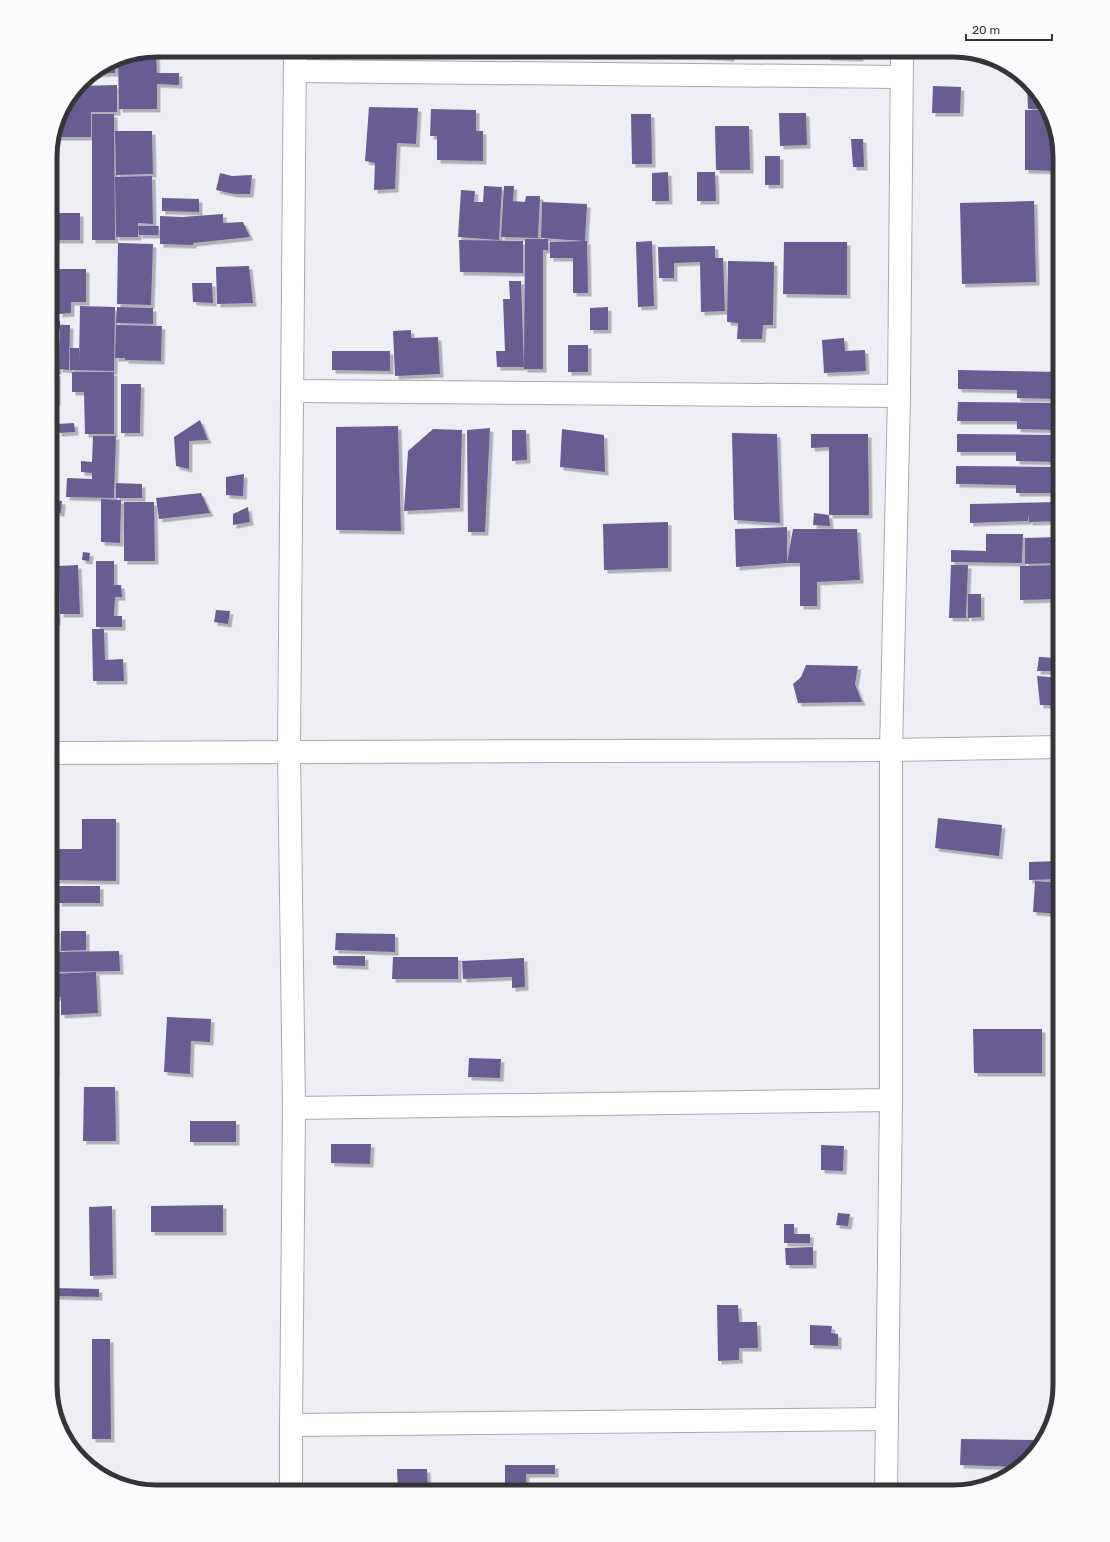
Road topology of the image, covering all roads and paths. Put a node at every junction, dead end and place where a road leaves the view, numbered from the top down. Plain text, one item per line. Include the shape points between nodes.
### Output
1 (902, 57) edge
2 (295, 61) edge
3 (901, 77) junction
4 (292, 390) junction
5 (899, 396) junction
6 (1053, 747) edge
7 (891, 750) junction
8 (289, 752) junction
9 (57, 753) edge
10 (891, 1100) junction
11 (294, 1108) junction
12 (887, 1419) junction
13 (291, 1425) junction
14 (291, 1485) edge
15 (886, 1485) edge

1 - 3 street
2 - 3 street
2 - 4 street
3 - 5 street
4 - 5 street
4 - 8 street
5 - 7 street
6 - 7 street
7 - 8 street
7 - 10 street
8 - 9 street
8 - 11 street
10 - 11 street
10 - 12 street
11 - 13 street
12 - 13 street
12 - 15 street
13 - 14 street

